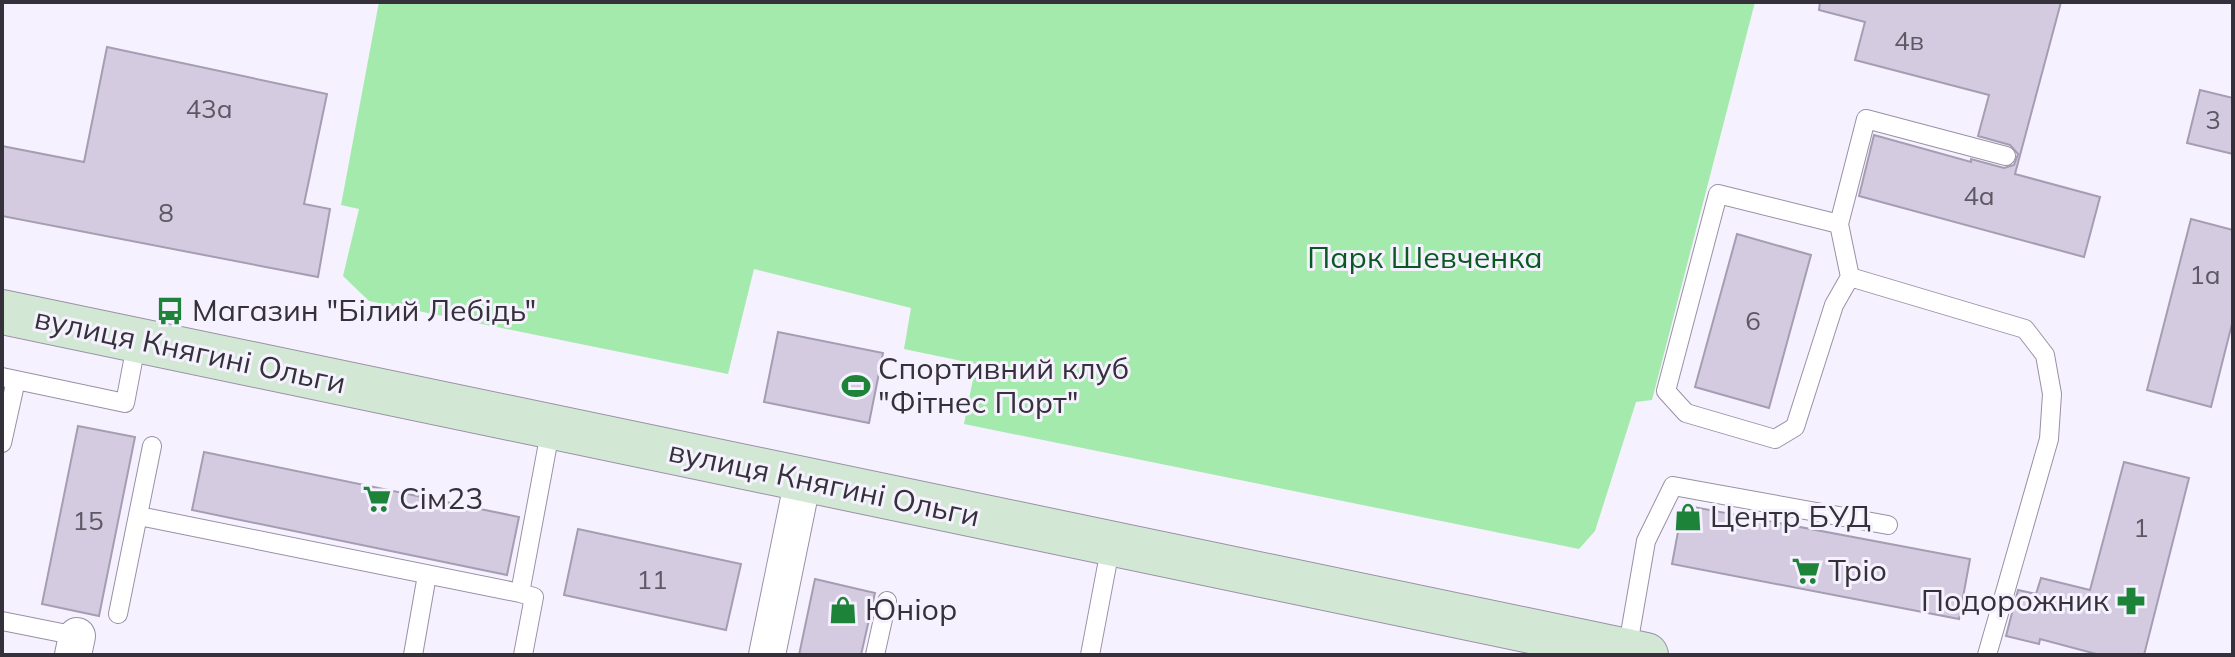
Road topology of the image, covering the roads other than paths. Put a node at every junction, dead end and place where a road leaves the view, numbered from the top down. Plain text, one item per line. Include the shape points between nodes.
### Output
1 (2006, 156) dead end
2 (1839, 224) junction
3 (1850, 277) junction
4 (2, 312) edge
5 (137, 340) junction
6 (9, 379) edge
7 (551, 427) junction
8 (2, 443) edge
9 (152, 446) dead end
10 (803, 479) junction
11 (139, 516) junction
12 (1888, 525) dead end
13 (1111, 544) junction
14 (427, 575) junction
15 (520, 593) junction
16 (887, 601) dead end
17 (118, 614) dead end
18 (2, 621) edge
19 (75, 646) edge
20 (1637, 653) edge
21 (413, 655) edge
22 (523, 655) edge
23 (767, 655) edge
24 (875, 655) edge
25 (1090, 655) edge
26 (1987, 655) edge

1 - 2 lane via 1866,119
2 - 3 lane
2 - 3 lane via 1718,194 1666,391 1686,413 1740,431 1775,439 1795,427 1834,305
3 - 26 lane via 2025,329 2045,355 2052,394 2049,439
4 - 5 street, вулиця Княгині Ольги
5 - 6 lane via 125,403
5 - 7 street, вулиця Княгині Ольги
6 - 8 lane
7 - 10 street, вулиця Княгині Ольги
7 - 15 lane
9 - 11 lane
10 - 13 street, вулиця Княгині Ольги
10 - 23 street
11 - 14 lane
11 - 17 lane
12 - 20 lane via 1673,486 1646,541
13 - 20 street, вулиця Княгині Ольги
13 - 25 lane
14 - 15 lane
14 - 21 lane
15 - 22 lane via 534,597
16 - 24 lane
18 - 19 lane

